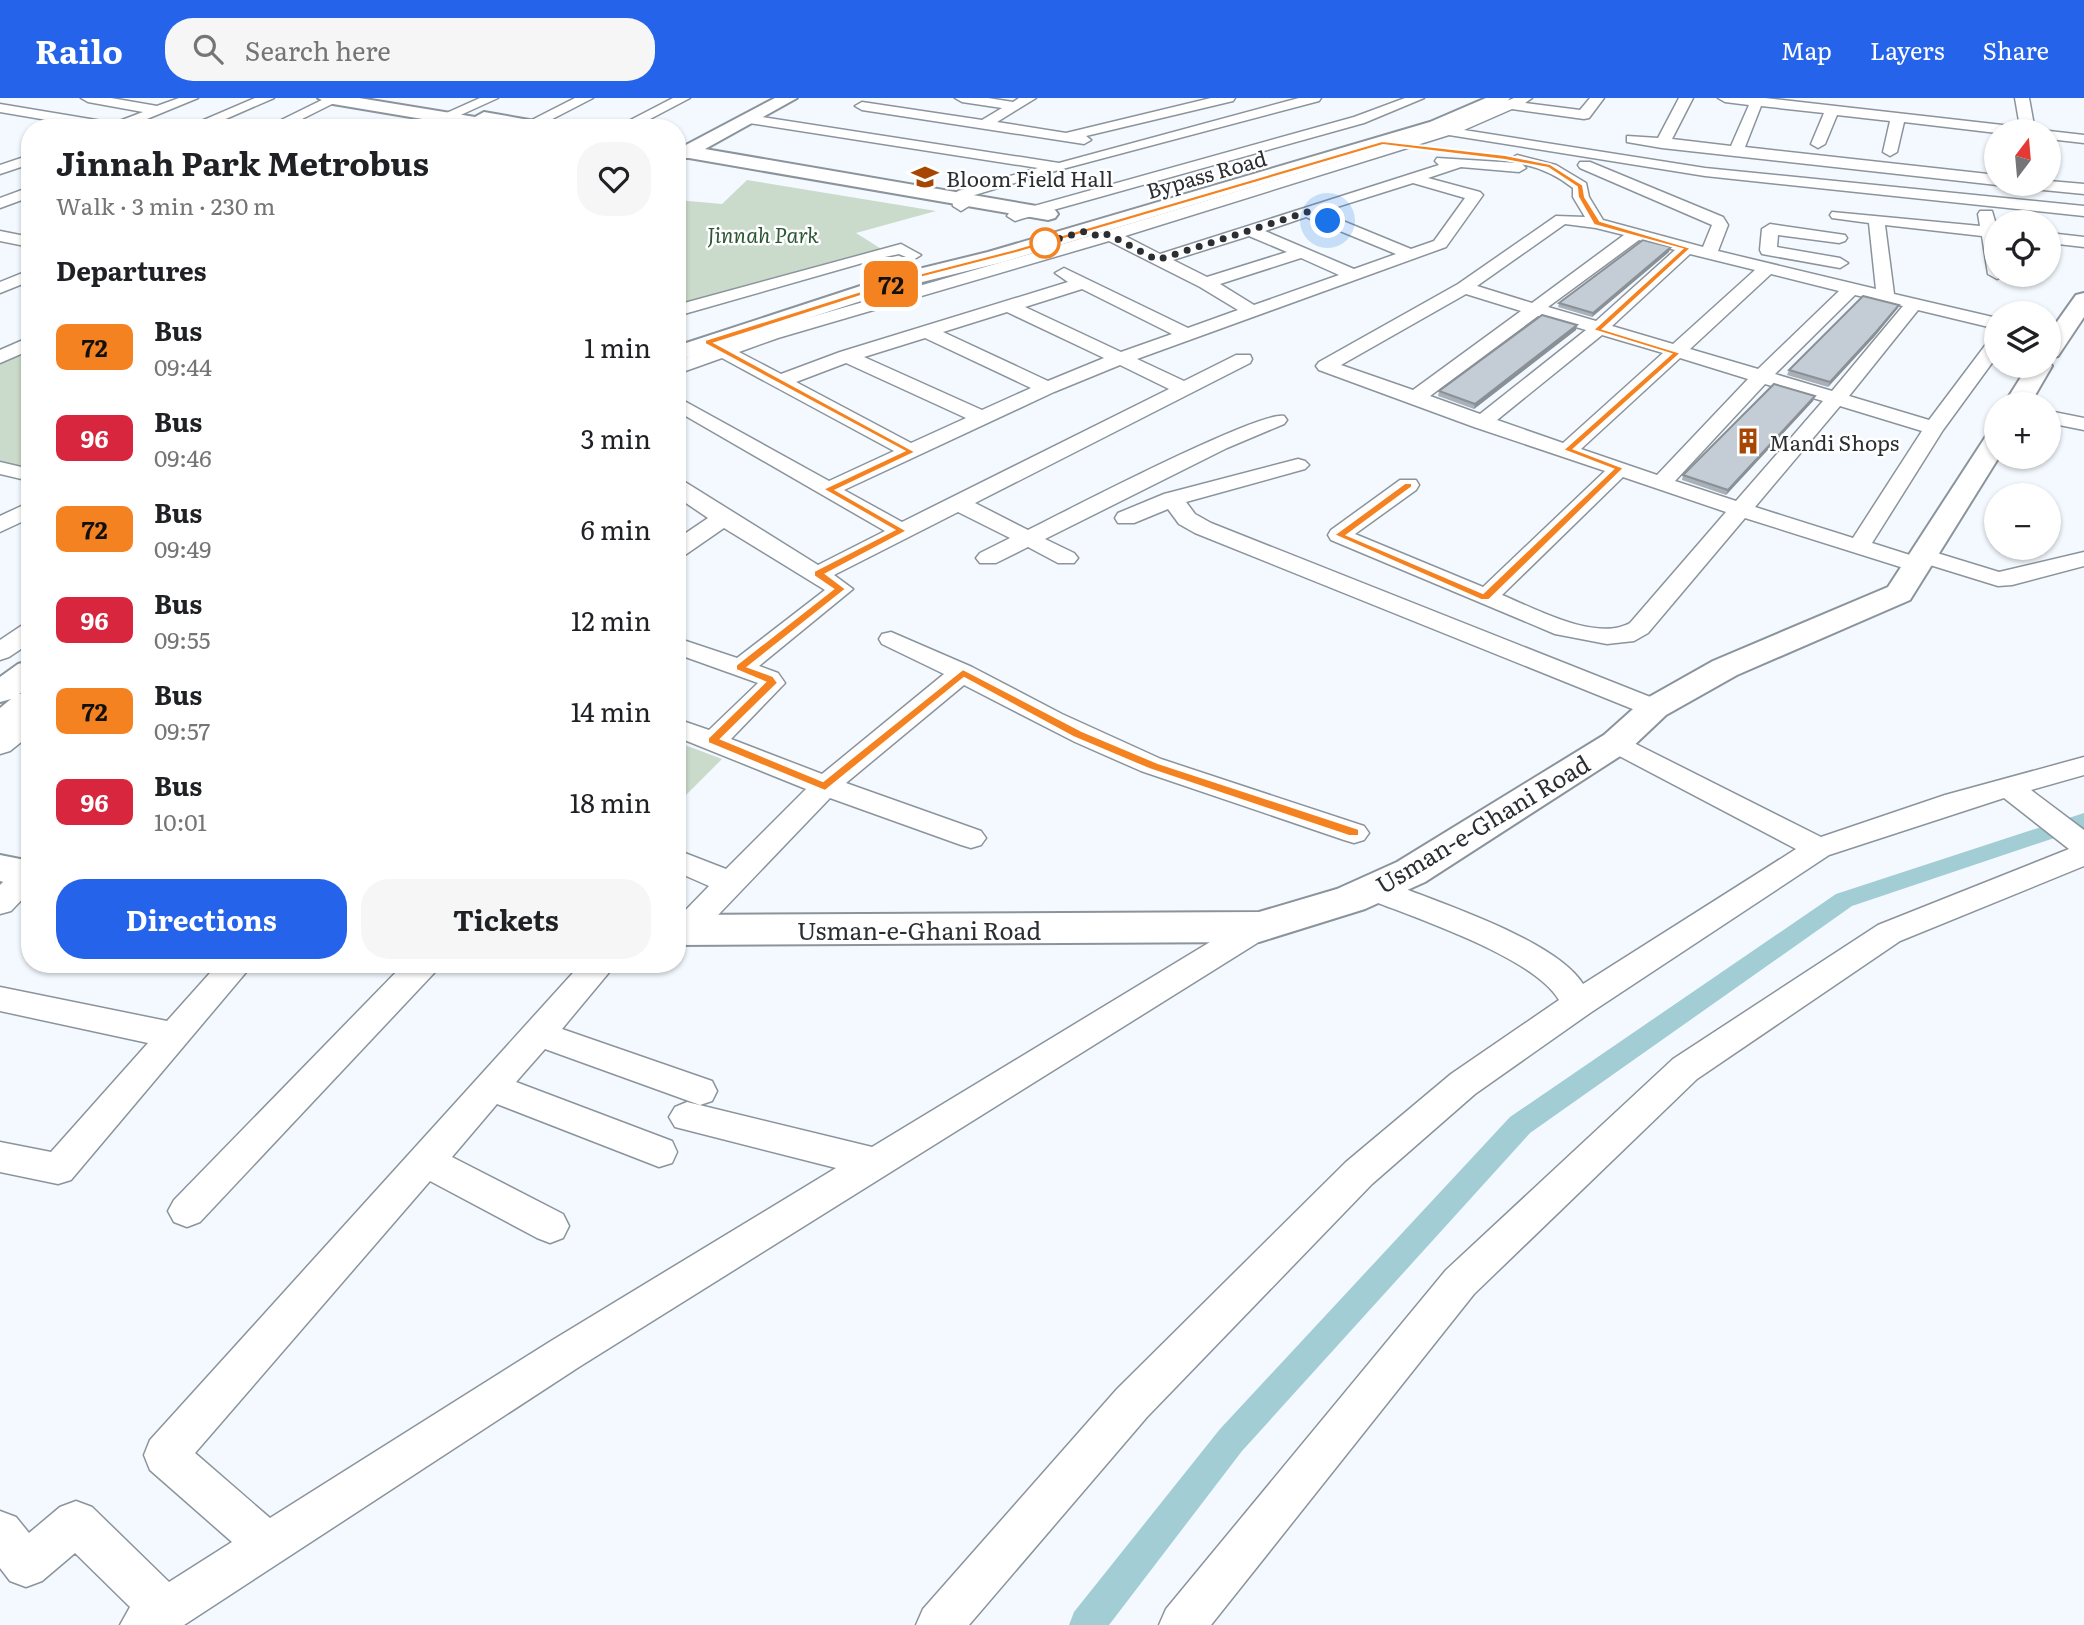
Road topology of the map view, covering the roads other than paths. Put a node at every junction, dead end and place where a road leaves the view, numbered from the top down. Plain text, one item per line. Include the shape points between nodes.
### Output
1 (89, 98) edge
2 (149, 98) edge
3 (191, 98) edge
4 (267, 98) edge
5 (365, 98) edge
6 (491, 98) edge
7 (586, 98) edge
8 (683, 98) edge
9 (788, 98) edge
10 (875, 98) edge
11 (961, 98) edge
12 (1029, 98) edge
13 (1228, 98) edge
14 (1314, 98) edge
15 (1417, 98) edge
16 (1451, 98) edge
17 (1597, 98) edge
18 (1686, 98) edge
19 (1725, 98) edge
20 (2022, 98) edge
21 (331, 99) edge
22 (982, 99) edge
23 (1260, 99) edge
24 (1458, 99) edge
25 (1757, 100) edge
26 (1295, 104) junction
27 (129, 105) junction
28 (1499, 105) edge
29 (1014, 106) junction
30 (0, 108) edge
31 (159, 110) junction
32 (1832, 110) junction
33 (851, 112) junction
34 (450, 115) junction
35 (1898, 117) junction
36 (66, 119) edge
37 (135, 119) edge
38 (214, 119) edge
39 (290, 119) edge
40 (441, 119) edge
41 (467, 119) edge
42 (478, 119) edge
43 (548, 119) edge
44 (640, 119) edge
45 (749, 119) junction
46 (2026, 119) edge
47 (984, 124) junction
48 (1224, 124) junction
49 (1984, 124) edge
50 (1670, 128) junction
51 (818, 130) junction
52 (1449, 131) junction
53 (1741, 136) junction
54 (2062, 136) edge
55 (1066, 137) junction
56 (1620, 138) dead end
57 (2084, 139) edge
58 (1401, 142) junction
59 (1276, 143) junction
60 (1661, 144) junction
61 (1136, 148) junction
62 (10, 150) dead end
63 (686, 150) edge
64 (1736, 152) junction
65 (1890, 152) dead end
66 (21, 153) edge
67 (686, 154) edge
68 (21, 160) edge
69 (1459, 163) junction
70 (1838, 163) junction
71 (1059, 167) junction
72 (1519, 168) dead end
73 (0, 170) edge
74 (1307, 174) junction
75 (1415, 178) junction
76 (1984, 179) edge
77 (1628, 183) junction
78 (1833, 184) junction
79 (2062, 187) edge
80 (2084, 189) edge
81 (1593, 193) junction
82 (21, 195) edge
83 (1357, 196) junction
84 (1983, 200) junction
85 (960, 202) junction
86 (1672, 202) junction
87 (0, 203) edge
88 (21, 207) edge
89 (1986, 210) edge
90 (2084, 211) edge
91 (1307, 212) junction
92 (1839, 215) junction
93 (1026, 218) junction
94 (1562, 219) junction
95 (1876, 219) junction
96 (1597, 223) junction
97 (1248, 229) junction
98 (1984, 231) edge
99 (1098, 234) junction
100 (1636, 234) junction
101 (0, 236) edge
102 (1839, 238) junction
103 (2061, 239) edge
104 (21, 240) edge
105 (2084, 242) edge
106 (939, 247) dead end
107 (1683, 247) junction
108 (1300, 253) junction
109 (1709, 254) junction
110 (913, 256) junction
111 (1412, 256) junction
112 (1036, 258) junction
113 (1157, 260) junction
114 (1840, 263) junction
115 (1768, 268) junction
116 (1354, 275) junction
117 (21, 278) edge
118 (1082, 283) junction
119 (1206, 283) junction
120 (3, 285) edge
121 (1464, 288) junction
122 (1846, 288) junction
123 (1886, 297) junction
124 (2084, 300) edge
125 (1914, 304) junction
126 (1007, 305) junction
127 (686, 308) edge
128 (1532, 309) junction
129 (1253, 312) junction
130 (1984, 312) edge
131 (686, 325) edge
132 (1597, 330) junction
133 (926, 331) junction
134 (1184, 334) junction
135 (2061, 334) edge
136 (715, 346) junction
137 (21, 347) edge
138 (686, 352) edge
139 (1677, 353) junction
140 (847, 356) junction
141 (0, 357) edge
142 (1119, 359) junction
143 (1242, 359) dead end
144 (1984, 361) edge
145 (686, 363) edge
146 (1760, 377) junction
147 (780, 381) junction
148 (1047, 388) junction
149 (1185, 389) junction
150 (1415, 398) junction
151 (1837, 401) junction
152 (686, 413) edge
153 (983, 418) junction
154 (2061, 419) edge
155 (1277, 420) dead end
156 (1481, 423) junction
157 (2084, 424) edge
158 (1934, 428) junction
159 (1567, 450) junction
160 (912, 452) junction
161 (1984, 460) edge
162 (1298, 465) dead end
163 (0, 468) edge
164 (1619, 468) junction
165 (21, 473) edge
166 (1661, 483) junction
167 (1408, 485) dead end
168 (828, 489) junction
169 (686, 493) edge
170 (1172, 499) junction
171 (958, 503) junction
172 (1738, 509) junction
173 (21, 514) edge
174 (723, 518) junction
175 (1126, 518) dead end
176 (0, 525) edge
177 (901, 531) junction
178 (1029, 539) junction
179 (686, 544) edge
180 (1858, 547) junction
181 (988, 558) dead end
182 (1066, 558) dead end
183 (2084, 559) edge
184 (1921, 560) junction
185 (818, 574) junction
186 (1485, 598) junction
187 (21, 637) edge
188 (891, 639) dead end
189 (686, 648) edge
190 (0, 652) edge
191 (740, 668) junction
192 (963, 672) junction
193 (21, 677) edge
194 (0, 692) edge
195 (1654, 708) junction
196 (21, 709) edge
197 (0, 724) edge
198 (21, 729) edge
199 (686, 730) edge
200 (713, 741) junction
201 (1616, 743) junction
202 (0, 745) edge
203 (2084, 766) edge
204 (825, 786) junction
205 (2022, 797) junction
206 (1354, 833) dead end
207 (971, 838) dead end
208 (2083, 847) edge
209 (1819, 848) junction
210 (686, 864) edge
211 (19, 872) edge
212 (732, 884) junction
213 (1374, 889) junction
214 (0, 903) edge
215 (686, 925) edge
216 (1259, 927) junction
217 (686, 930) edge
218 (229, 973) edge
219 (415, 973) edge
220 (592, 973) edge
221 (0, 999) edge
222 (1578, 1004) junction
223 (539, 1034) junction
224 (175, 1036) junction
225 (491, 1087) junction
226 (659, 1152) dead end
227 (0, 1157) edge
228 (426, 1161) junction
229 (876, 1163) junction
230 (187, 1211) dead end
231 (550, 1226) dead end
232 (0, 1533) edge
233 (268, 1545) junction
234 (154, 1618) edge
235 (939, 1625) edge
236 (1182, 1625) edge

1 - 27 street
2 - 27 street
3 - 31 street
4 - 38 street
5 - 34 main road
6 - 34 street
7 - 43 street
8 - 44 street
9 - 45 main road
10 - 33 street
11 - 22 street
12 - 29 street
13 - 55 street
14 - 26 street
15 - 59 street
16 - 93 main road, Bypass Road via 1382,123 1164,186
17 - 28 street via 1584,114
18 - 50 street
19 - 25 street
20 - 46 street
21 - 34 main road
21 - 39 street
22 - 29 street
23 - 26 street
24 - 28 main road
25 - 32 street
25 - 53 street
26 - 48 street
27 - 31 street
28 - 52 street
28 - 58 main road
29 - 47 street
30 - 36 street
31 - 37 street
32 - 35 street
32 - 53 street via 1824,145
33 - 47 street
33 - 51 street
34 - 40 street
34 - 41 main road
34 - 42 main road
35 - 49 street via 1949,117
35 - 65 street
45 - 51 street
45 - 63 main road
47 - 55 street
48 - 59 street
48 - 61 street
50 - 53 street
50 - 60 street
51 - 71 street
52 - 58 street
52 - 78 street via 1705,172
53 - 64 street
54 - 57 street
55 - 61 street
56 - 60 street
58 - 69 street
58 - 74 street
58 - 77 street via 1572,161
58 - 81 street via 1550,166
58 - 99 main road
59 - 93 street
60 - 64 street
61 - 71 street
62 - 66 street
64 - 70 street
67 - 85 main road
68 - 73 street
69 - 72 street
69 - 75 street
70 - 76 street
70 - 78 street
71 - 85 street
74 - 83 street
74 - 99 street
75 - 83 street
75 - 111 street via 1475,195 1440,244
77 - 81 street
77 - 86 street
78 - 84 street
78 - 92 street
79 - 80 street
81 - 94 street
81 - 96 street
82 - 87 street
83 - 91 street
84 - 89 street
84 - 90 street
85 - 93 main road
86 - 107 street via 1686,226
86 - 109 street via 1720,223
87 - 88 street
91 - 97 street
91 - 111 street
92 - 95 street
92 - 102 street
94 - 96 street
94 - 121 street
95 - 98 street
95 - 123 street
96 - 100 street
97 - 108 street
97 - 113 street
99 - 112 street
99 - 113 street
99 - 136 main road via 902,280
100 - 107 street
100 - 128 street
101 - 104 street
102 - 114 street
102 - 114 street via 1770,229 1768,250
103 - 105 street
106 - 110 main road
107 - 109 street
107 - 132 street
108 - 116 street
108 - 119 street
109 - 115 street
110 - 127 street via 901,249 877,254
110 - 131 main road
111 - 116 street
112 - 118 street
112 - 136 street
113 - 119 street
114 - 122 street
115 - 122 street
115 - 139 street
116 - 129 street
117 - 120 street
118 - 126 street
118 - 134 street
119 - 129 street
121 - 128 street
121 - 150 street via 1326,366
122 - 123 street
122 - 146 street
123 - 125 street
124 - 135 main road
125 - 130 street
125 - 151 street
126 - 133 street
126 - 142 street
128 - 132 street
128 - 150 street
129 - 134 street
132 - 139 street
132 - 156 street
133 - 140 street
133 - 148 street
134 - 142 street
136 - 138 main road
136 - 145 street
136 - 147 street
137 - 141 street
139 - 146 street
139 - 159 street
140 - 147 street
140 - 153 street
142 - 148 street
142 - 149 street
143 - 149 street
144 - 158 street
146 - 151 street
146 - 166 street
147 - 160 street
148 - 153 street
149 - 171 street
150 - 156 street
151 - 158 street
151 - 172 street
152 - 168 street
153 - 160 street
154 - 157 street
155 - 178 street
156 - 159 street
158 - 180 street
159 - 164 street
160 - 168 street
161 - 184 main road, Usman-e-Ghani Road
162 - 170 street
163 - 165 street
164 - 166 street
164 - 186 street
166 - 172 street
167 - 186 street via 1339,535
168 - 177 street
169 - 174 street
170 - 175 street
170 - 195 street via 1187,519 1203,528
171 - 177 street
171 - 178 street
172 - 180 street
172 - 186 street via 1639,628 1625,636 1607,638 1564,629
173 - 176 street
174 - 179 street
174 - 185 street
177 - 185 street
178 - 181 street
178 - 182 street
180 - 184 street
183 - 184 street via 1997,579
184 - 195 main road, Usman-e-Ghani Road via 1899,593 1725,668
185 - 191 street via 841,589
187 - 190 street
188 - 192 street
189 - 191 street
191 - 200 street via 772,683
192 - 204 street
192 - 206 street via 1078,734 1153,766
193 - 194 main road
195 - 201 main road, Usman-e-Ghani Road
196 - 197 main road
198 - 202 street
199 - 200 street
200 - 204 street
201 - 209 street
201 - 213 main road, Usman-e-Ghani Road via 1411,872
203 - 205 street
204 - 207 street
204 - 212 street
205 - 208 street
205 - 209 street via 1955,802
208 - 236 street via 1889,933 1685,1069 1460,1282
209 - 222 street
210 - 212 street
211 - 214 street
212 - 215 street
213 - 216 main road, Usman-e-Ghani Road
213 - 222 street via 1544,964 1566,984
216 - 217 main road, Usman-e-Ghani Road
216 - 229 street
218 - 224 street
219 - 230 street
220 - 223 street
221 - 224 street
222 - 235 street via 1463,1084 1359,1173 1132,1403
223 - 225 street
223 - 229 street via 693,1104
224 - 227 street via 58,1169
225 - 226 street
225 - 228 street
228 - 231 street
228 - 233 street via 165,1455
229 - 233 street via 565,1354
232 - 234 street via 26,1565 76,1523
233 - 234 street

